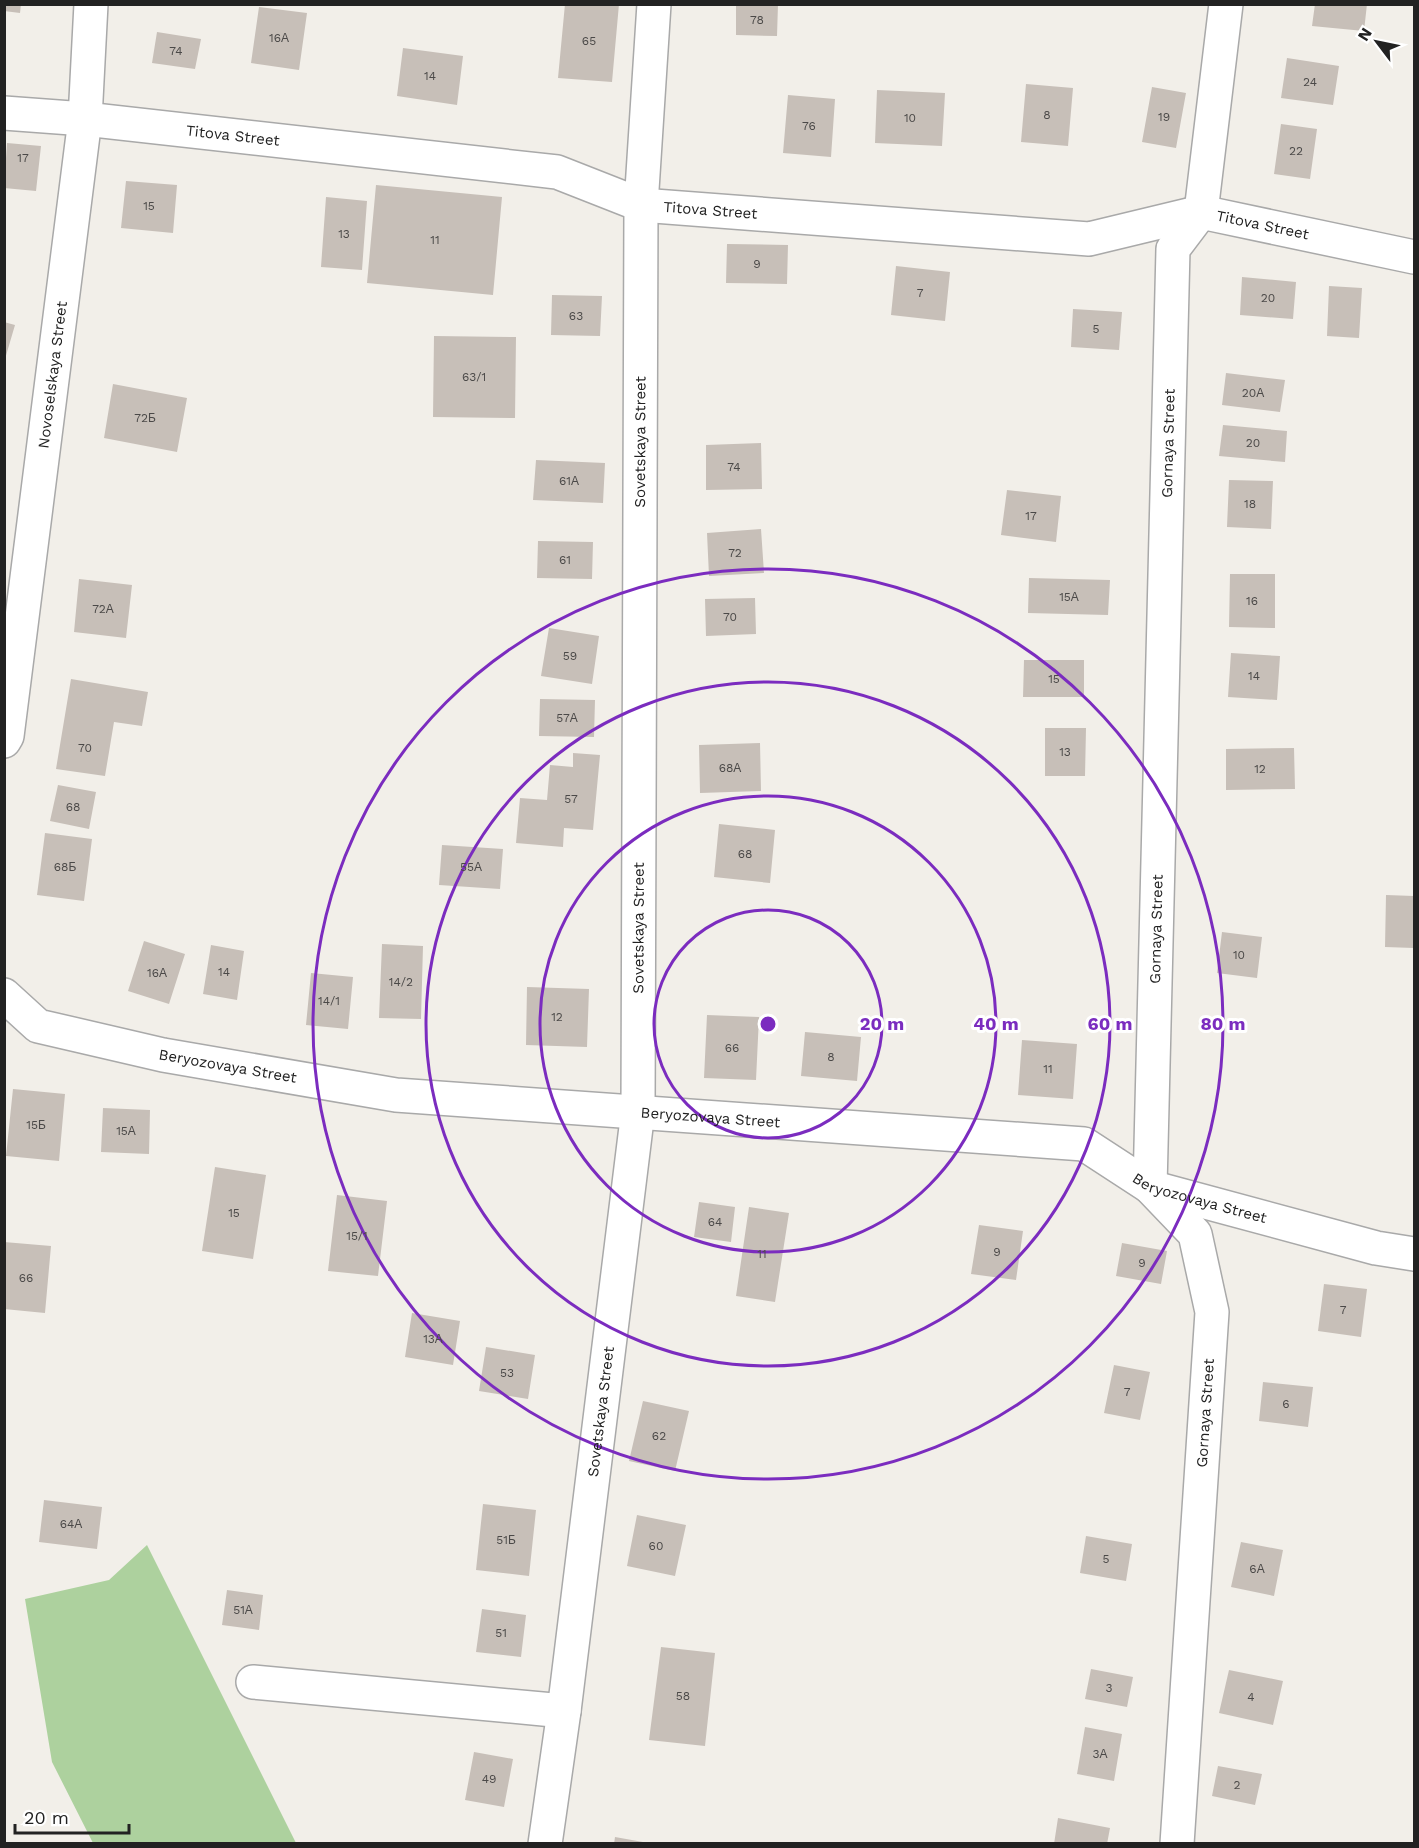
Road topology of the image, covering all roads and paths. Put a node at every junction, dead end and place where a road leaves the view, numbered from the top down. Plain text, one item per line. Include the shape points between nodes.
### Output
1 (91, 4) edge
2 (654, 4) edge
3 (1226, 4) edge
4 (4, 113) edge
5 (85, 119) junction
6 (641, 205) junction
7 (1201, 212) junction
8 (1414, 257) edge
9 (4, 741) edge
10 (4, 995) edge
11 (638, 1112) junction
12 (1150, 1188) junction
13 (1414, 1254) edge
14 (253, 1682) dead end
15 (564, 1711) junction
16 (544, 1844) edge
17 (1177, 1844) edge

1 - 5 street, Novoselskaya Street
2 - 6 street, Sovetskaya Street
3 - 7 street
4 - 5 street, Titova Street
5 - 6 street, Titova Street via 558,172
5 - 9 street, Novoselskaya Street
6 - 7 street, Titova Street via 1089,239
6 - 11 street, Sovetskaya Street
7 - 8 street, Titova Street
7 - 12 street, Gornaya Street via 1173,249
10 - 11 street, Beryozovaya Street via 38,1026 163,1055 396,1095
11 - 12 street, Beryozovaya Street via 1084,1144
11 - 15 street, Sovetskaya Street
12 - 13 street, Beryozovaya Street via 1376,1248
12 - 17 street, Gornaya Street via 1195,1234 1212,1312
14 - 15 street
15 - 16 street, Sovetskaya Street

